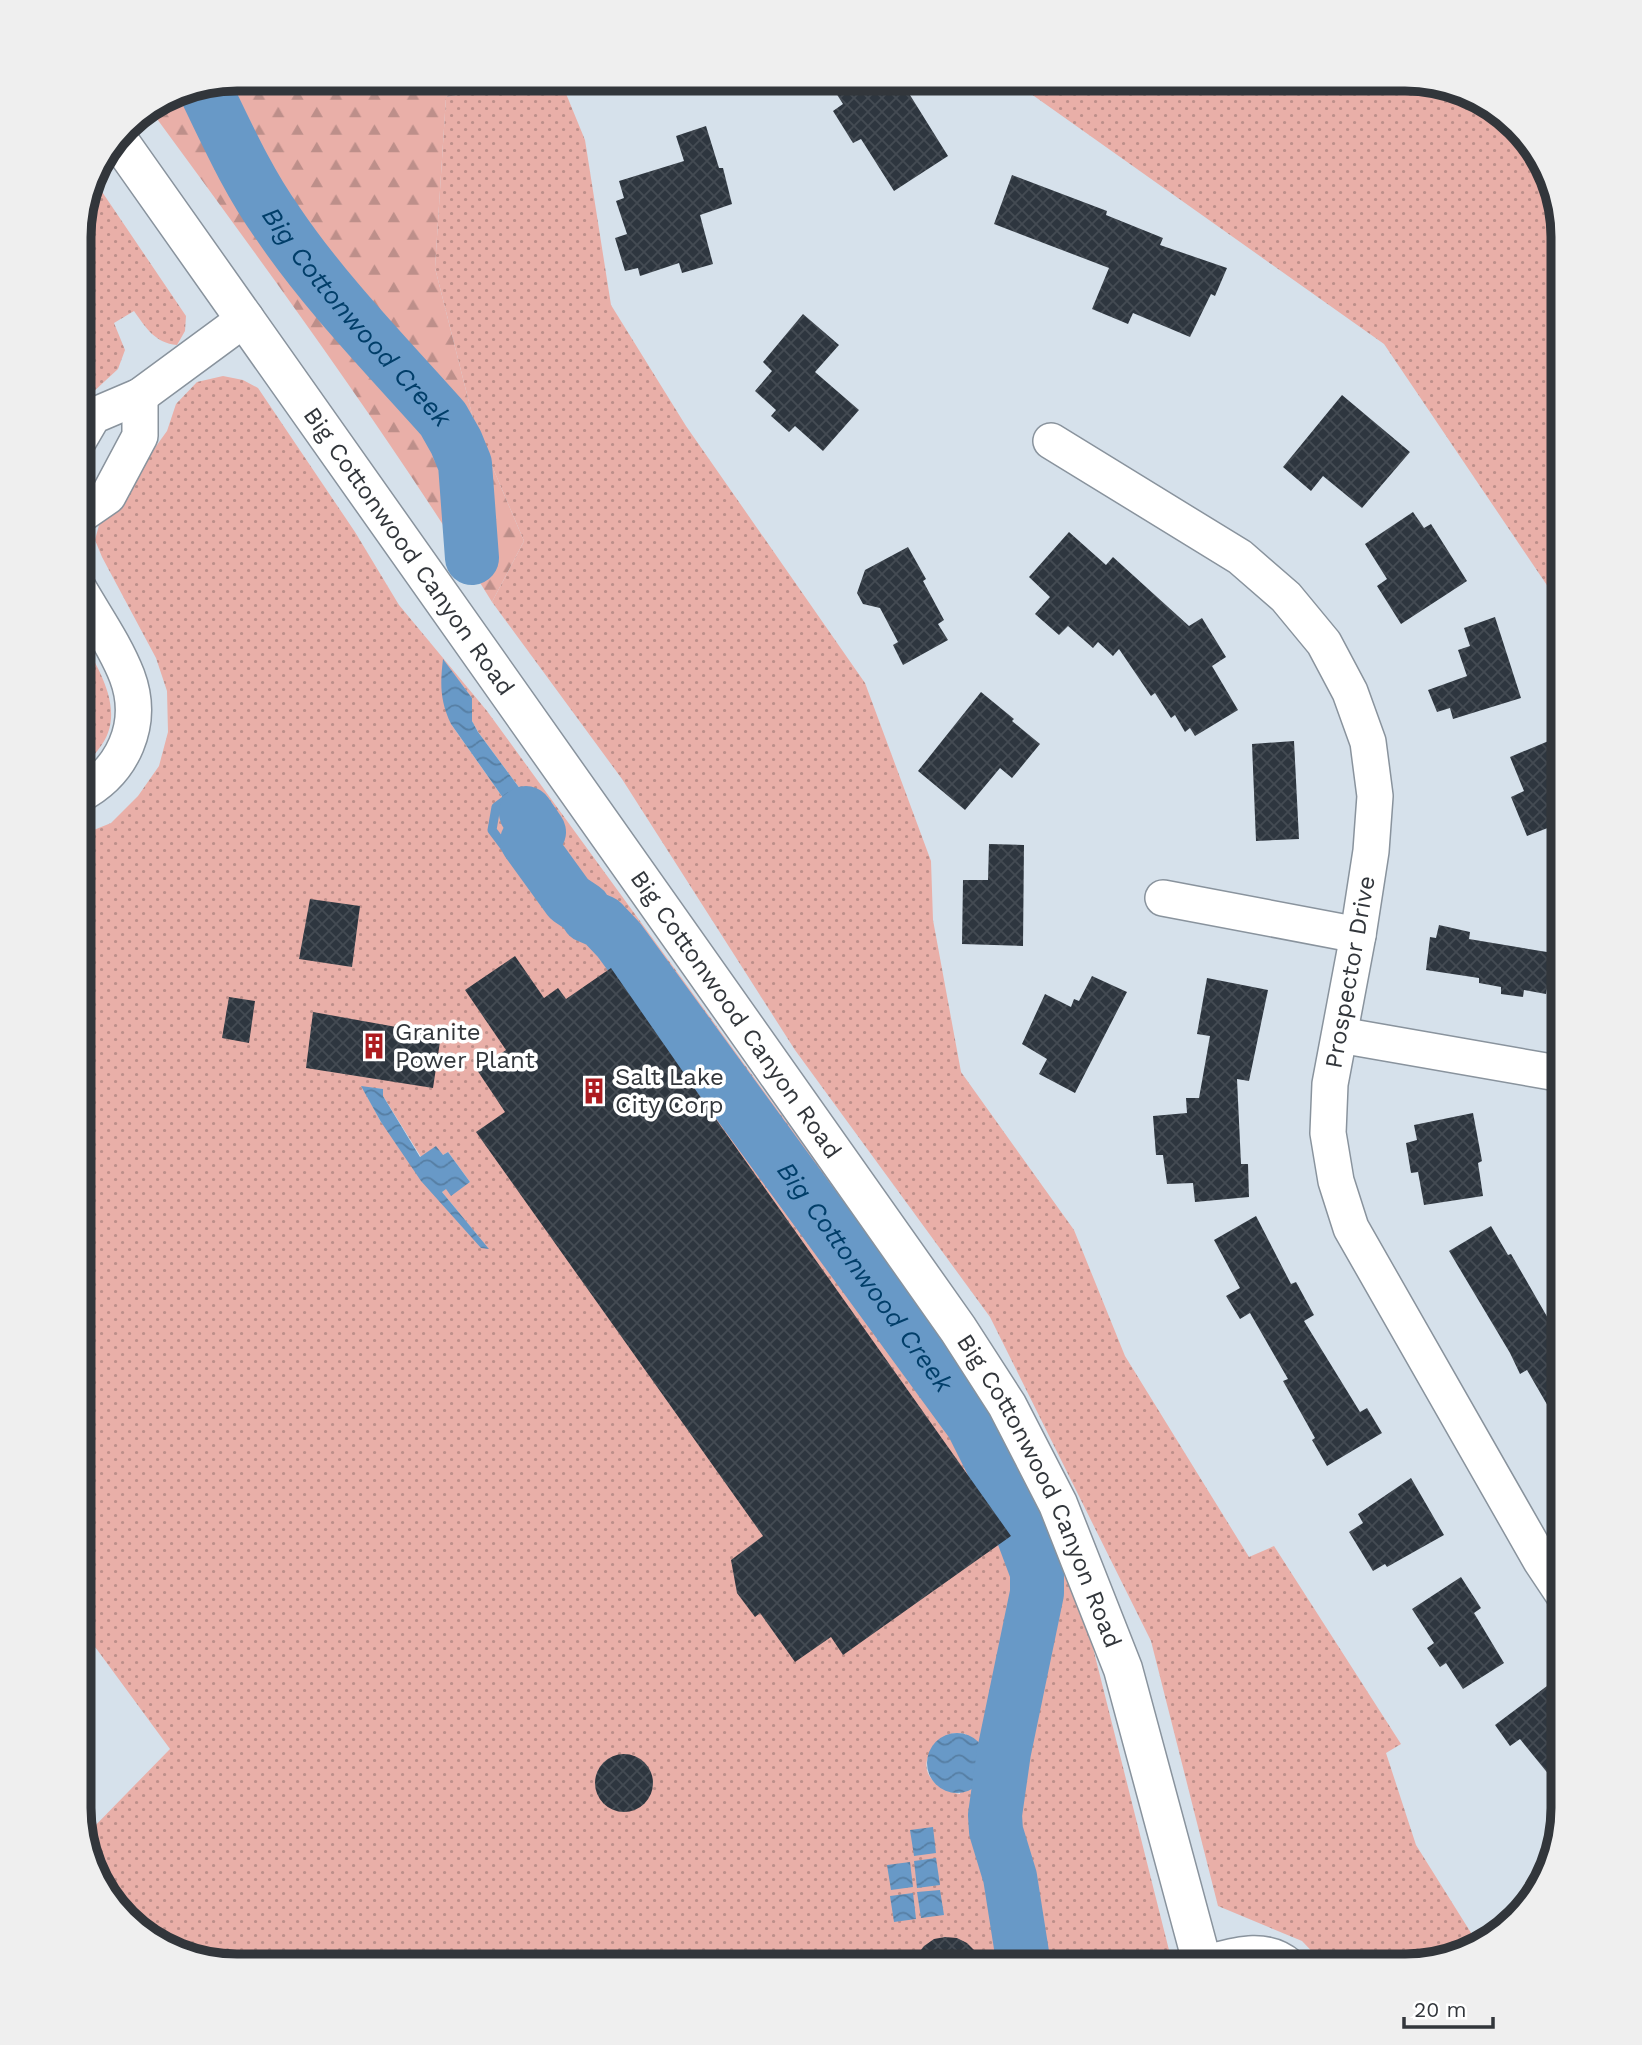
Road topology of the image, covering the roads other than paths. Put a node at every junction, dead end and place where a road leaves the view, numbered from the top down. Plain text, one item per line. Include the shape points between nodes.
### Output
1 (123, 146) edge
2 (246, 318) junction
3 (140, 396) junction
4 (91, 419) edge
5 (1051, 441) dead end
6 (91, 508) edge
7 (91, 611) edge
8 (91, 788) edge
9 (1163, 898) dead end
10 (1358, 935) junction
11 (1340, 1035) junction
12 (1551, 1072) edge
13 (1551, 1575) edge
14 (1200, 1954) edge
15 (1244, 1954) edge
16 (1266, 1954) edge

1 - 2 main road, Big Cottonwood Canyon Road
2 - 3 street
2 - 14 main road, Big Cottonwood Canyon Road via 1007,1405 1058,1504 1123,1669
3 - 4 street
3 - 6 street via 140,436 108,496
5 - 10 street, Prospector Drive via 1240,557 1286,597 1324,643 1350,692 1368,742 1375,796
7 - 8 street via 126,675 133,712 131,735 116,765
9 - 10 street
10 - 11 street, Prospector Drive
11 - 12 street
11 - 13 street, Prospector Drive via 1330,1084 1328,1133 1336,1181 1351,1228
15 - 16 street

